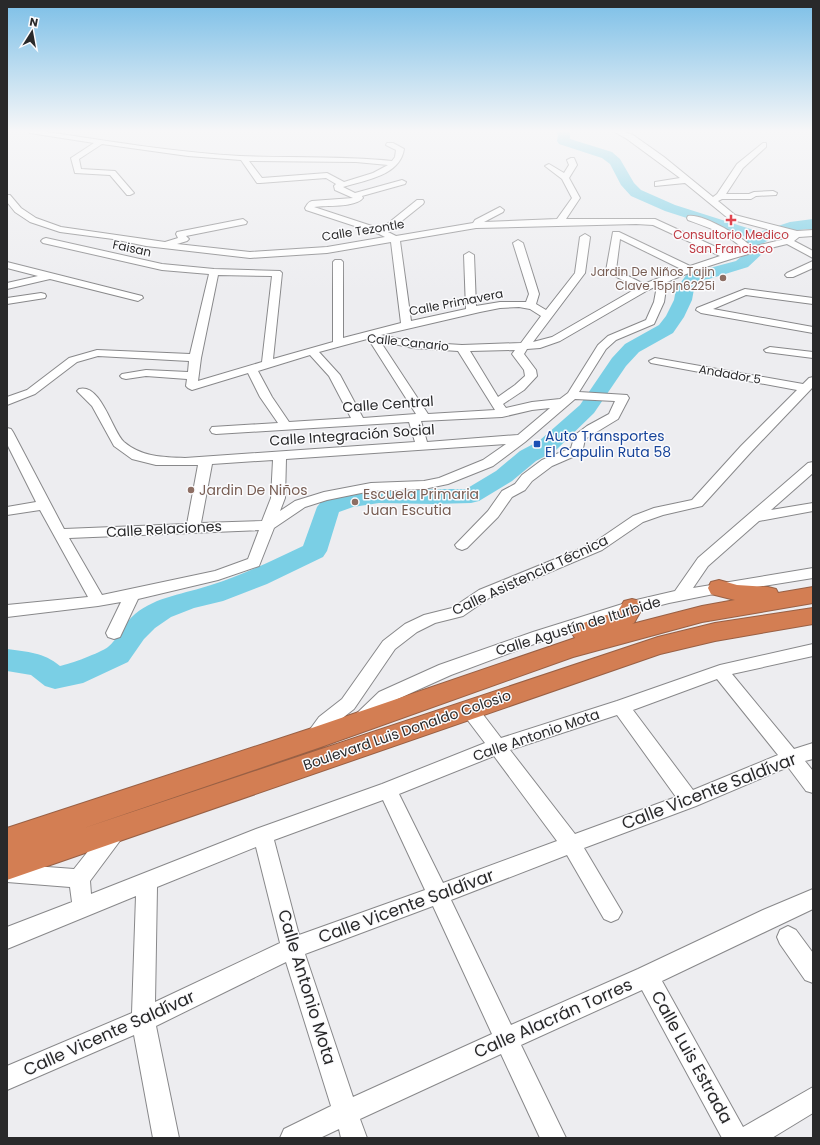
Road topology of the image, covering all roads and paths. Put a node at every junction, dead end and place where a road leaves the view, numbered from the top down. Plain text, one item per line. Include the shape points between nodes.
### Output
1 (122, 184) edge
2 (342, 184) edge
3 (394, 184) edge
4 (569, 184) edge
5 (691, 184) edge
6 (728, 184) edge
7 (130, 193) dead end
8 (772, 193) dead end
9 (354, 196) junction
10 (720, 196) junction
11 (7, 197) edge
12 (420, 202) dead end
13 (712, 202) junction
14 (500, 210) dead end
15 (691, 218) dead end
16 (243, 222) dead end
17 (560, 222) junction
18 (476, 225) junction
19 (382, 232) junction
20 (797, 234) junction
21 (813, 234) edge
22 (585, 237) dead end
23 (395, 239) junction
24 (46, 241) dead end
25 (788, 241) junction
26 (518, 243) dead end
27 (162, 245) junction
28 (751, 250) junction
29 (468, 255) dead end
30 (813, 255) edge
31 (728, 256) junction
32 (338, 262) dead end
33 (813, 264) edge
34 (7, 265) edge
35 (689, 269) junction
36 (214, 272) junction
37 (790, 275) dead end
38 (49, 276) junction
39 (662, 280) junction
40 (7, 286) edge
41 (644, 288) junction
42 (41, 296) dead end
43 (138, 298) dead end
44 (7, 300) edge
45 (813, 301) edge
46 (530, 305) junction
47 (472, 311) junction
48 (547, 316) junction
49 (406, 324) junction
50 (813, 330) edge
51 (371, 337) junction
52 (338, 345) junction
53 (523, 347) junction
54 (462, 348) junction
55 (770, 350) dead end
56 (313, 352) junction
57 (813, 355) edge
58 (195, 358) junction
59 (655, 361) dead end
60 (267, 365) junction
61 (252, 370) junction
62 (126, 376) dead end
63 (193, 381) junction
64 (809, 384) edge
65 (83, 391) dead end
66 (572, 395) junction
67 (7, 401) edge
68 (560, 404) junction
69 (499, 408) junction
70 (419, 417) junction
71 (360, 421) junction
72 (286, 426) junction
73 (216, 430) dead end
74 (7, 432) edge
75 (521, 439) junction
76 (422, 446) junction
77 (280, 456) junction
78 (206, 460) junction
79 (813, 466) edge
80 (44, 505) junction
81 (813, 507) edge
82 (7, 511) edge
83 (755, 517) junction
84 (269, 525) junction
85 (193, 527) junction
86 (59, 534) junction
87 (462, 545) dead end
88 (813, 573) edge
89 (719, 588) junction
90 (813, 594) edge
91 (132, 595) junction
92 (680, 596) junction
93 (98, 601) junction
94 (632, 607) junction
95 (7, 611) edge
96 (813, 616) edge
97 (114, 633) dead end
98 (813, 650) edge
99 (720, 671) junction
100 (448, 691) junction
101 (621, 707) junction
102 (469, 709) junction
103 (359, 722) junction
104 (312, 739) junction
105 (498, 746) junction
106 (813, 751) edge
107 (790, 758) junction
108 (813, 785) edge
109 (388, 790) junction
110 (689, 800) junction
111 (117, 830) junction
112 (264, 835) junction
113 (7, 841) edge
114 (572, 844) junction
115 (7, 866) edge
116 (7, 873) edge
117 (79, 879) junction
118 (147, 883) junction
119 (437, 895) junction
120 (813, 899) edge
121 (83, 908) junction
122 (610, 912) dead end
123 (788, 937) dead end
124 (7, 938) edge
125 (292, 948) junction
126 (813, 972) edge
127 (647, 976) junction
128 (143, 1020) junction
129 (506, 1039) junction
130 (7, 1078) edge
131 (813, 1099) edge
132 (346, 1112) junction
133 (166, 1138) edge
134 (293, 1138) edge
135 (354, 1138) edge
136 (553, 1138) edge
137 (736, 1138) edge
138 (748, 1138) edge

1 - 7 street
2 - 9 street via 338,188
3 - 9 street
4 - 17 street via 576,198
5 - 13 street
6 - 10 street
8 - 10 street
9 - 19 street via 359,198 339,203 312,204 309,208
10 - 13 street
11 - 27 street, Calle Tezontle via 18,210 33,220 60,229
12 - 19 street
13 - 20 street via 732,217
14 - 18 street
15 - 28 street via 742,241
16 - 27 street via 180,234 184,239
17 - 18 street, Calle Tezontle
17 - 31 street, Calle Tezontle via 655,222
18 - 23 street, Calle Tezontle
19 - 23 street
20 - 21 street
20 - 25 street
22 - 48 street via 580,273
23 - 27 street, Calle Tezontle via 327,250 250,255
23 - 49 street
24 - 36 street, Faisan via 162,267
25 - 28 street, Calle Canario
25 - 30 street
26 - 46 street via 534,294
28 - 31 street, Calle Canario
29 - 47 street
31 - 35 street, Calle Canario
32 - 52 street
33 - 37 street
34 - 38 street
35 - 39 street, Calle Canario
35 - 41 street via 616,234 611,271
36 - 58 street
36 - 60 street, Faisan via 277,273
38 - 40 street
38 - 43 street
39 - 41 street, Calle Canario
39 - 66 street via 661,299 650,322 612,338 602,347
41 - 53 street, Calle Canario via 556,339 540,345
42 - 44 street
45 - 50 street via 745,292 701,310
46 - 47 street, Calle Primavera via 509,305
46 - 48 street
47 - 49 street, Calle Primavera
48 - 53 street
49 - 51 street, Calle Primavera
51 - 52 street, Calle Canario
51 - 54 street, Calle Canario via 412,345
51 - 70 street
52 - 56 street, Calle Canario
53 - 54 street, Calle Canario
53 - 69 street via 518,354 530,370 531,376 506,398
54 - 69 street
55 - 57 street
56 - 60 street, Calle Canario
56 - 71 street via 334,375
58 - 63 street
58 - 67 street via 97,353 73,360 31,392
59 - 64 street, Andador 5
60 - 61 street, Calle Canario
61 - 63 street, Calle Canario
61 - 72 street via 266,397
62 - 63 street, Calle Canario via 146,373
64 - 104 street, Calle Asistencia Técnica via 697,503 659,511 638,519 597,547 484,594 457,612 430,619 411,628 389,645 348,704 325,722
65 - 78 street, Calle Integración Social via 97,404 118,443 137,456 156,461
66 - 68 street
66 - 87 street via 622,398 614,416 579,438 577,450 547,463 527,478 520,487 507,494 494,514
68 - 69 street, Calle Central
68 - 75 street
69 - 70 street, Calle Central
70 - 71 street, Calle Central
70 - 76 street
71 - 72 street, Calle Central
72 - 73 street, Calle Central
74 - 80 street
75 - 76 street, Calle Integración Social
75 - 84 street via 488,464 443,481 424,485 371,487 324,496 300,504
76 - 77 street, Calle Integración Social
77 - 78 street, Calle Integración Social
77 - 84 street via 278,498
78 - 85 street
79 - 83 street
80 - 82 street
80 - 86 street
81 - 83 street
83 - 92 street via 703,562
84 - 85 street, Calle Relaciones
84 - 91 street via 254,562 218,575
85 - 86 street, Calle Relaciones
86 - 93 street
88 - 89 street, Calle Agustín de Iturbide
89 - 90 highway via 759,595
89 - 92 street, Calle Agustín de Iturbide
90 - 100 highway, Boulevard Luis Donaldo Colosio via 702,614 568,649
91 - 93 street
91 - 97 street
92 - 94 street, Calle Agustín de Iturbide
93 - 95 street
94 - 100 highway via 626,617 470,675
94 - 103 street, Calle Agustín de Iturbide via 539,636 445,670 385,697
96 - 102 highway, Boulevard Luis Donaldo Colosio via 715,632 658,646
98 - 99 street, Calle Antonio Mota
99 - 101 street, Calle Antonio Mota
99 - 107 street
100 - 103 highway, Boulevard Luis Donaldo Colosio
101 - 105 street, Calle Antonio Mota
101 - 110 street
102 - 105 street
102 - 111 highway, Boulevard Luis Donaldo Colosio
103 - 104 highway, Boulevard Luis Donaldo Colosio
104 - 113 highway, Boulevard Luis Donaldo Colosio
105 - 109 street, Calle Antonio Mota
105 - 114 street
106 - 107 street, Calle Vicente Saldívar
107 - 108 street
107 - 110 street, Calle Vicente Saldívar
109 - 112 street, Calle Antonio Mota
109 - 119 street
110 - 114 street, Calle Vicente Saldívar
111 - 115 highway, Boulevard Luis Donaldo Colosio
111 - 117 street
112 - 118 street, Calle Antonio Mota
112 - 125 street, Calle Antonio Mota
114 - 119 street, Calle Vicente Saldívar
114 - 122 street
116 - 117 street via 56,875
117 - 121 street
118 - 121 street, Calle Antonio Mota
118 - 128 street
119 - 125 street, Calle Vicente Saldívar
119 - 129 street
120 - 127 street, Calle Alacrán Torres
121 - 124 street, Calle Antonio Mota
123 - 126 street
125 - 128 street, Calle Vicente Saldívar
125 - 132 street, Calle Antonio Mota
127 - 129 street, Calle Alacrán Torres
127 - 137 street, Calle Luis Estrada
128 - 130 street, Calle Vicente Saldívar
128 - 133 street
129 - 132 street, Calle Alacrán Torres
129 - 136 street
131 - 138 street
132 - 134 street, Calle Alacrán Torres
132 - 135 street, Calle Antonio Mota

